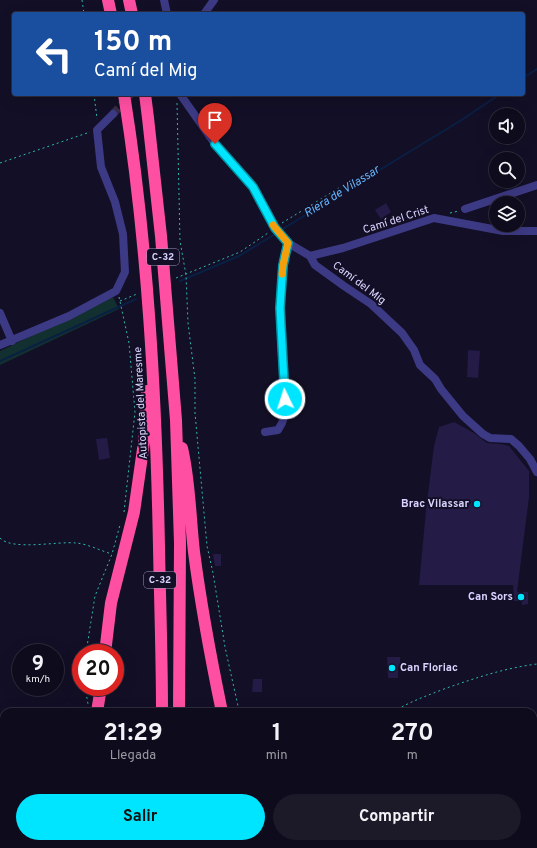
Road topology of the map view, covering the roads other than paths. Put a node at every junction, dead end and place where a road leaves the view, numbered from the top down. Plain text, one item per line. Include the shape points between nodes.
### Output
1 (108, 0) edge
2 (129, 0) edge
3 (164, 0) edge
4 (214, 0) edge
5 (111, 12) edge
6 (132, 12) edge
7 (167, 12) edge
8 (205, 12) edge
9 (124, 96) edge
10 (144, 96) edge
11 (179, 97) edge
12 (113, 114) tunnel mouth
13 (537, 185) edge
14 (466, 209) dead end
15 (537, 231) edge
16 (288, 243) junction
17 (310, 256) junction
18 (0, 312) edge
19 (151, 340) junction
20 (12, 341) junction
21 (0, 345) edge
22 (176, 420) junction
23 (265, 432) dead end
24 (537, 472) edge
25 (106, 644) edge
26 (98, 696) edge
27 (94, 708) edge
28 (162, 708) edge
29 (179, 708) edge
30 (221, 708) edge

1 - 5 highway
2 - 6 highway
3 - 7 street
4 - 8 street
9 - 19 highway, Autopista del Maresme / C-32 via 133,153
10 - 22 highway, C-32 via 161,236
11 - 16 street, Camí del Mig via 215,144 253,187 275,228
12 - 20 street via 97,130 101,167 124,234 125,272 116,291 69,316
13 - 14 street
15 - 17 street, Camí del Crist via 503,231 434,218 343,248
16 - 17 street, Camí del Mig
16 - 23 street via 283,265 280,308 286,412 278,430
17 - 24 street, Camí del Mig via 315,265 371,304 402,333 414,350 420,365 435,379 468,420 490,438 511,439 530,459
18 - 20 street
19 - 25 highway via 144,442 134,512 111,603
19 - 28 highway, Autopista del Maresme / C-32 via 157,447
20 - 21 street
22 - 29 highway, C-32 via 180,543
22 - 30 highway, C-32 via 186,464 194,553 211,663
26 - 27 highway

